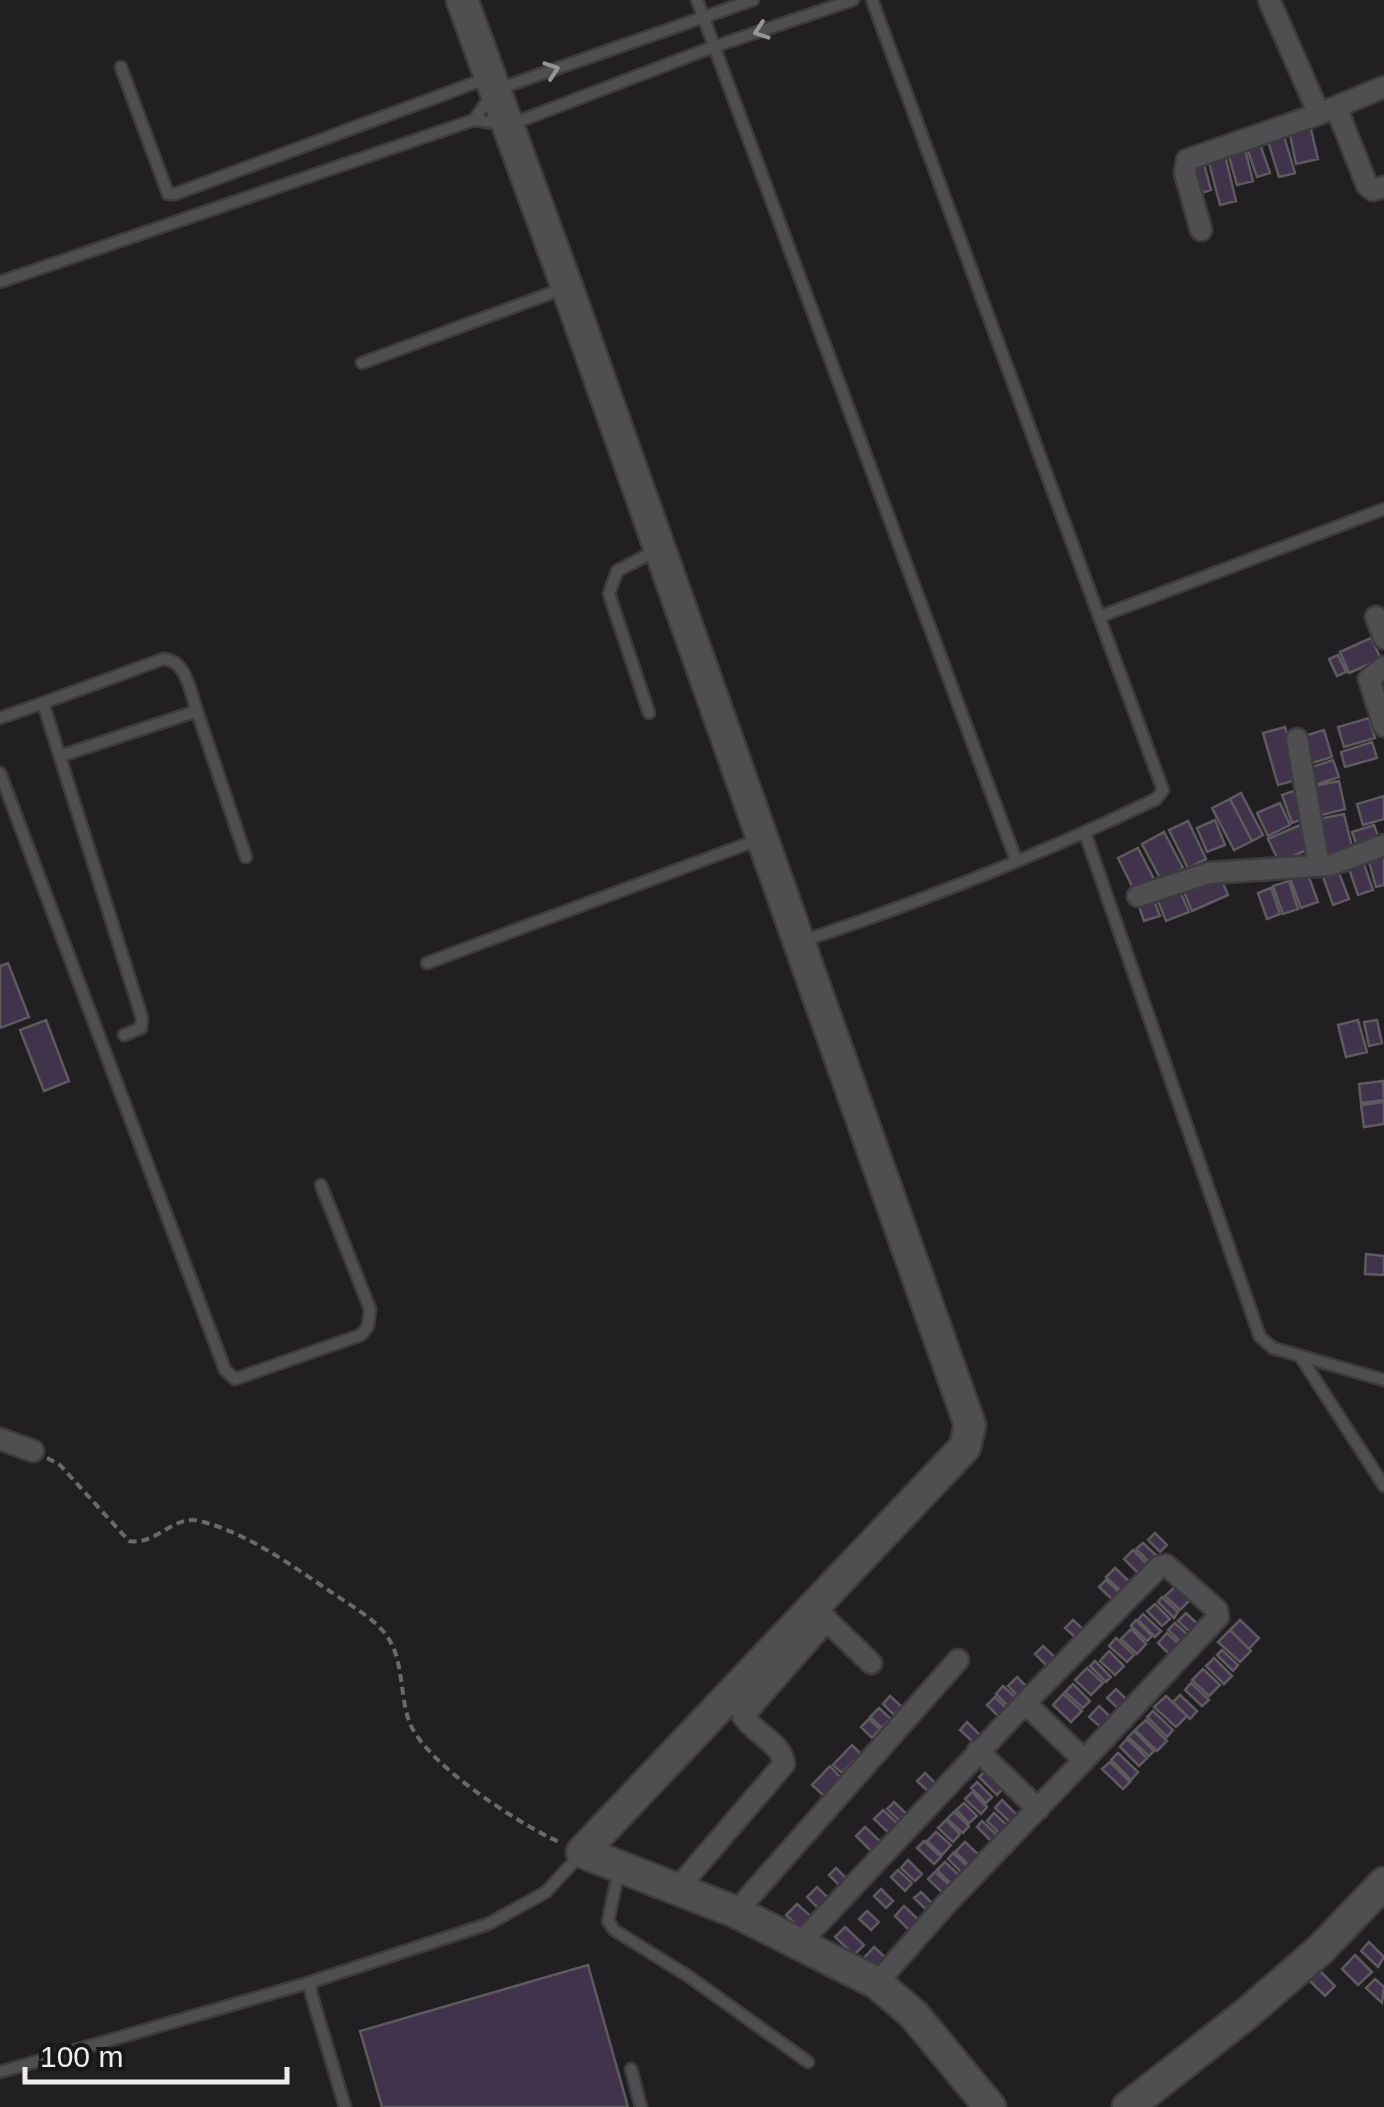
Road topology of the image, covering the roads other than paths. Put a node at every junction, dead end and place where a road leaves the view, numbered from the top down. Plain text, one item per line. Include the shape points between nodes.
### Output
1 (462, 0) edge
2 (697, 0) edge
3 (754, 0) edge
4 (853, 0) edge
5 (872, 0) edge
6 (1269, 0) edge
7 (703, 16) junction
8 (713, 47) junction
9 (121, 67) dead end
10 (493, 83) junction
11 (1384, 87) edge
12 (1328, 110) junction
13 (474, 120) junction
14 (509, 125) junction
15 (1384, 188) edge
16 (1201, 230) dead end
17 (0, 282) edge
18 (567, 288) junction
19 (362, 364) dead end
20 (1384, 509) edge
21 (660, 549) junction
22 (1101, 616) junction
23 (1376, 617) dead end
24 (1384, 638) edge
25 (1384, 667) edge
26 (43, 703) junction
27 (197, 712) junction
28 (649, 712) dead end
29 (0, 718) edge
30 (1384, 726) edge
31 (1297, 739) dead end
32 (60, 756) junction
33 (0, 773) edge
34 (1084, 833) junction
35 (760, 839) junction
36 (1384, 845) edge
37 (246, 857) dead end
38 (1016, 860) junction
39 (1319, 866) junction
40 (1138, 896) dead end
41 (798, 943) junction
42 (427, 964) dead end
43 (124, 1034) dead end
44 (321, 1184) dead end
45 (1300, 1356) junction
46 (1384, 1380) edge
47 (0, 1439) edge
48 (33, 1451) road end
49 (1384, 1486) edge
50 (819, 1613) junction
51 (958, 1660) dead end
52 (871, 1663) dead end
53 (1025, 1703) junction
54 (978, 1751) junction
55 (1084, 1760) junction
56 (1038, 1809) junction
57 (582, 1852) junction
58 (619, 1868) junction
59 (1384, 1883) edge
60 (678, 1888) junction
61 (736, 1912) junction
62 (798, 1945) junction
63 (311, 1982) junction
64 (876, 1983) junction
65 (808, 2062) dead end
66 (631, 2068) dead end
67 (0, 2072) edge
68 (345, 2107) edge
69 (641, 2107) edge
70 (990, 2107) edge
71 (1128, 2107) edge

1 - 10 street
2 - 7 lane
3 - 7 lane
4 -> 8 lane
5 - 22 lane
6 - 12 street
7 - 8 lane
10 -> 7 lane
8 - 14 lane
8 - 38 lane
9 - 10 lane via 168,194
10 - 13 lane
10 - 14 street
11 - 12 street
12 - 15 street via 1368,185
12 - 16 street via 1186,160
13 - 14 lane
13 - 17 lane
14 - 18 street
18 - 19 lane
18 - 21 street
20 - 22 lane
21 - 28 lane via 617,571 609,594
21 - 35 street
22 - 34 lane via 1162,790
23 - 24 street
25 - 30 street via 1369,681
26 - 27 lane via 173,660
26 - 29 lane
26 - 32 lane
27 - 32 lane
27 - 37 lane
31 - 39 street
32 - 43 lane via 142,1018 141,1028
33 - 44 lane via 226,1370 235,1379 361,1335 368,1326 370,1308
34 - 38 lane
34 - 45 lane via 1260,1337
35 - 41 street
35 - 42 lane
36 - 39 street
38 - 41 lane
39 - 40 street via 1209,874
41 - 50 street via 970,1425 965,1447
45 - 46 lane
45 - 49 lane
47 - 48 street
50 - 52 street
50 - 57 street
50 - 60 street via 743,1716 781,1752 784,1764
51 - 61 street
53 - 54 street
53 - 55 street
53 - 55 street via 1159,1567 1172,1568 1216,1610 1216,1622
54 - 56 street
54 - 62 street
55 - 56 street
56 - 64 street
57 - 58 street
57 - 63 lane via 546,1892 501,1918
58 - 60 street
58 - 65 lane via 610,1926
59 - 71 street via 1246,2015
60 - 61 street
61 - 62 street
62 - 64 street
63 - 67 lane
63 - 68 lane
64 - 70 street via 914,2015
66 - 69 lane

